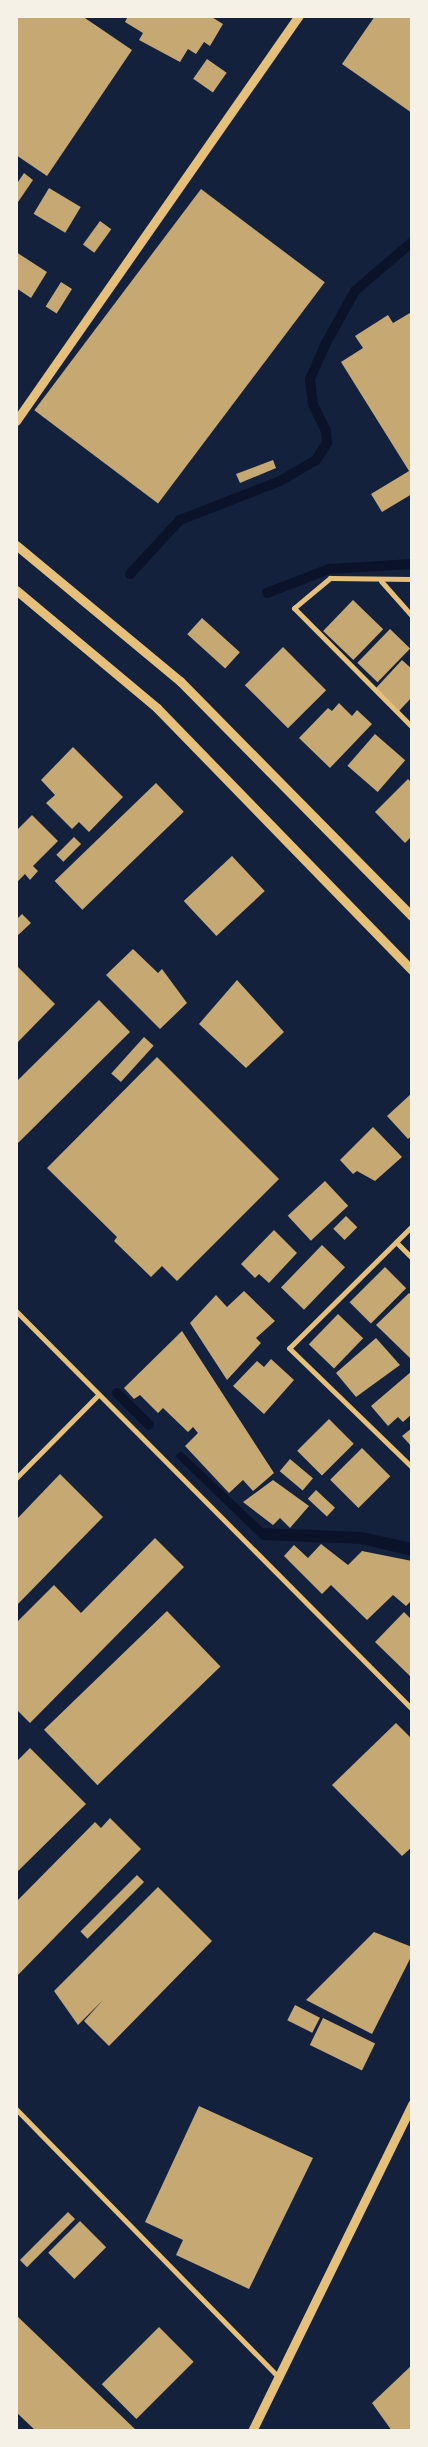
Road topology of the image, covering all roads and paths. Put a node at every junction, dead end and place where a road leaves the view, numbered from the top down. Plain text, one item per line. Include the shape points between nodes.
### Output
1 (299, 16) edge
2 (16, 421) edge
3 (16, 545) edge
4 (412, 579) edge
5 (381, 582) junction
6 (16, 590) edge
7 (412, 616) edge
8 (412, 727) edge
9 (412, 916) edge
10 (412, 970) edge
11 (412, 1226) edge
12 (396, 1242) junction
13 (412, 1258) edge
14 (16, 1312) edge
15 (98, 1396) junction
16 (412, 1467) edge
17 (16, 1478) edge
18 (412, 1709) edge
19 (412, 2104) edge
20 (16, 2109) edge
21 (278, 2377) junction
22 (252, 2431) edge

1 - 2 street
3 - 9 street via 180,680
4 - 5 street
5 - 7 street
5 - 8 street via 330,578 294,608
6 - 10 street via 157,708
11 - 12 street
12 - 13 street
12 - 16 street via 290,1348
14 - 15 street
15 - 17 street
15 - 18 street
19 - 21 street
20 - 21 street
21 - 22 street

